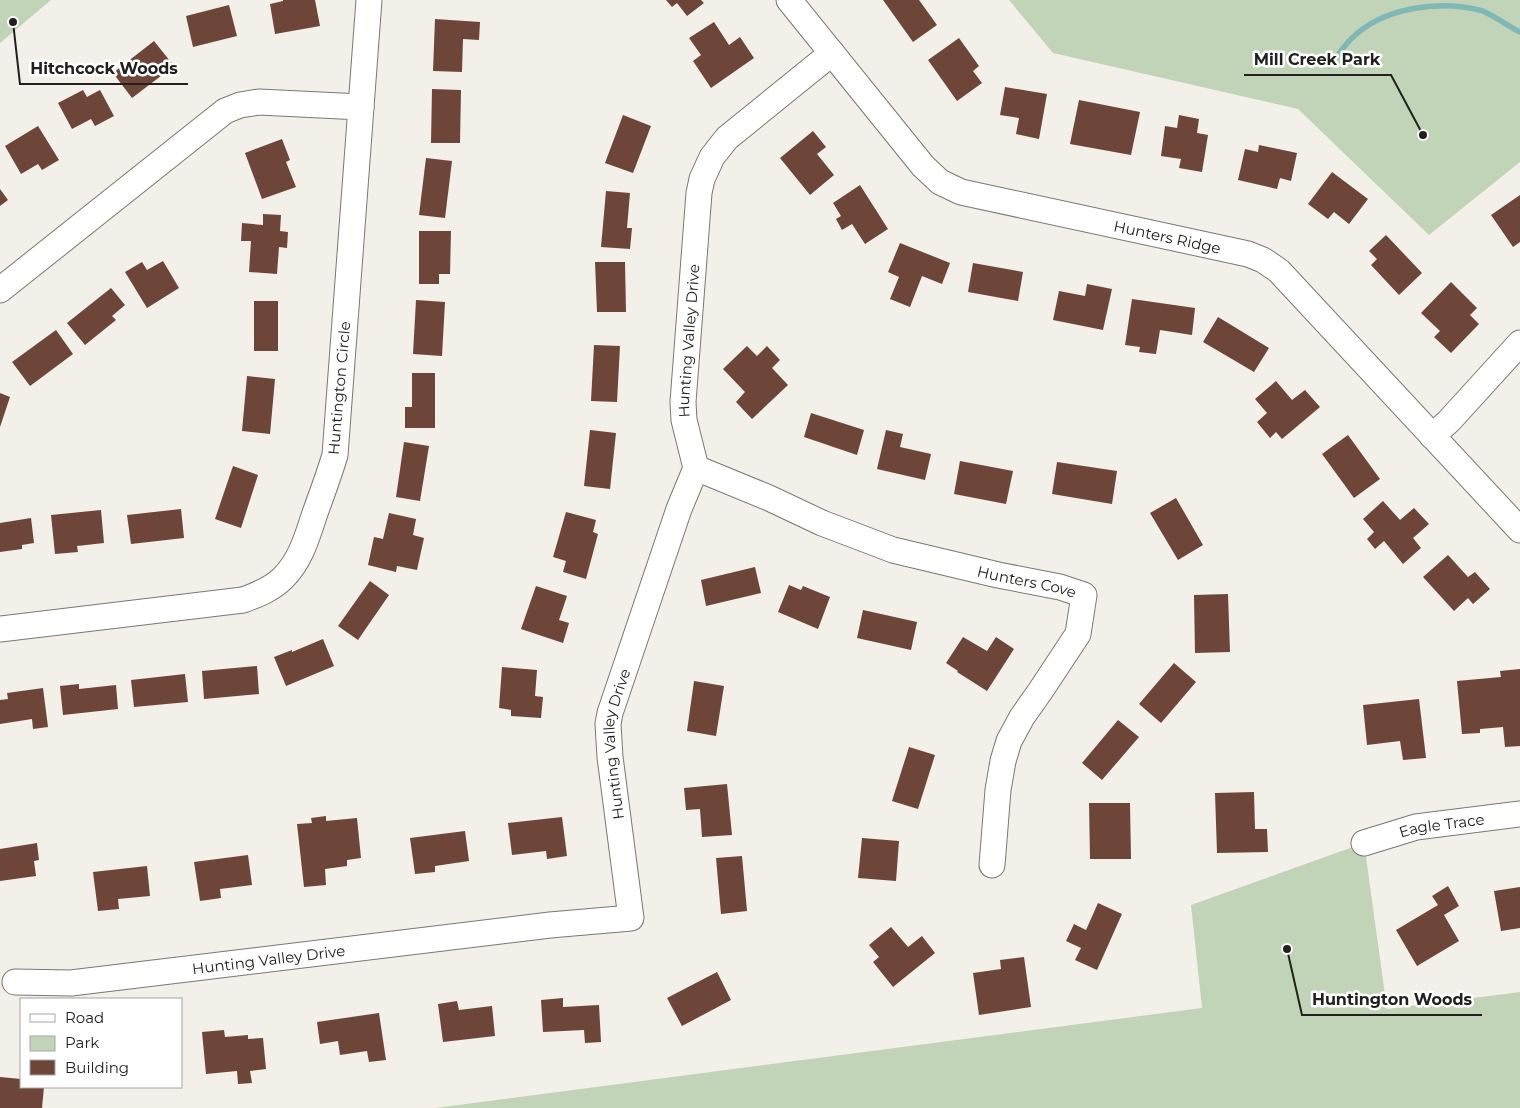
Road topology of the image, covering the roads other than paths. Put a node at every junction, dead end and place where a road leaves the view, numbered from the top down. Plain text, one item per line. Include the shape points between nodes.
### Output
1 (369, 0) edge
2 (789, 0) edge
3 (832, 53) junction
4 (361, 107) junction
5 (0, 290) edge
6 (1520, 343) edge
7 (1432, 436) junction
8 (696, 468) junction
9 (1520, 530) edge
10 (0, 629) edge
11 (1520, 814) edge
12 (1364, 843) dead end
13 (992, 865) dead end
14 (15, 982) dead end

1 - 4 street, Huntington Circle
2 - 3 street, Hunters Ridge
3 - 7 street, Hunters Ridge via 923,166 940,182 960,192 1248,254 1262,260 1279,271
3 - 8 street, Hunting Valley Drive via 727,138 712,157 702,179 683,402
4 - 5 street via 260,102 225,111
4 - 10 street, Huntington Circle via 334,455 293,568 262,593 243,600
6 - 7 street
7 - 9 street, Hunters Ridge
8 - 13 street, Hunters Cove via 892,550 1084,595 1078,634 1009,741 998,790
8 - 14 street, Hunting Valley Drive via 676,518 608,724 631,918 71,983
11 - 12 street, Eagle Trace via 1416,827

